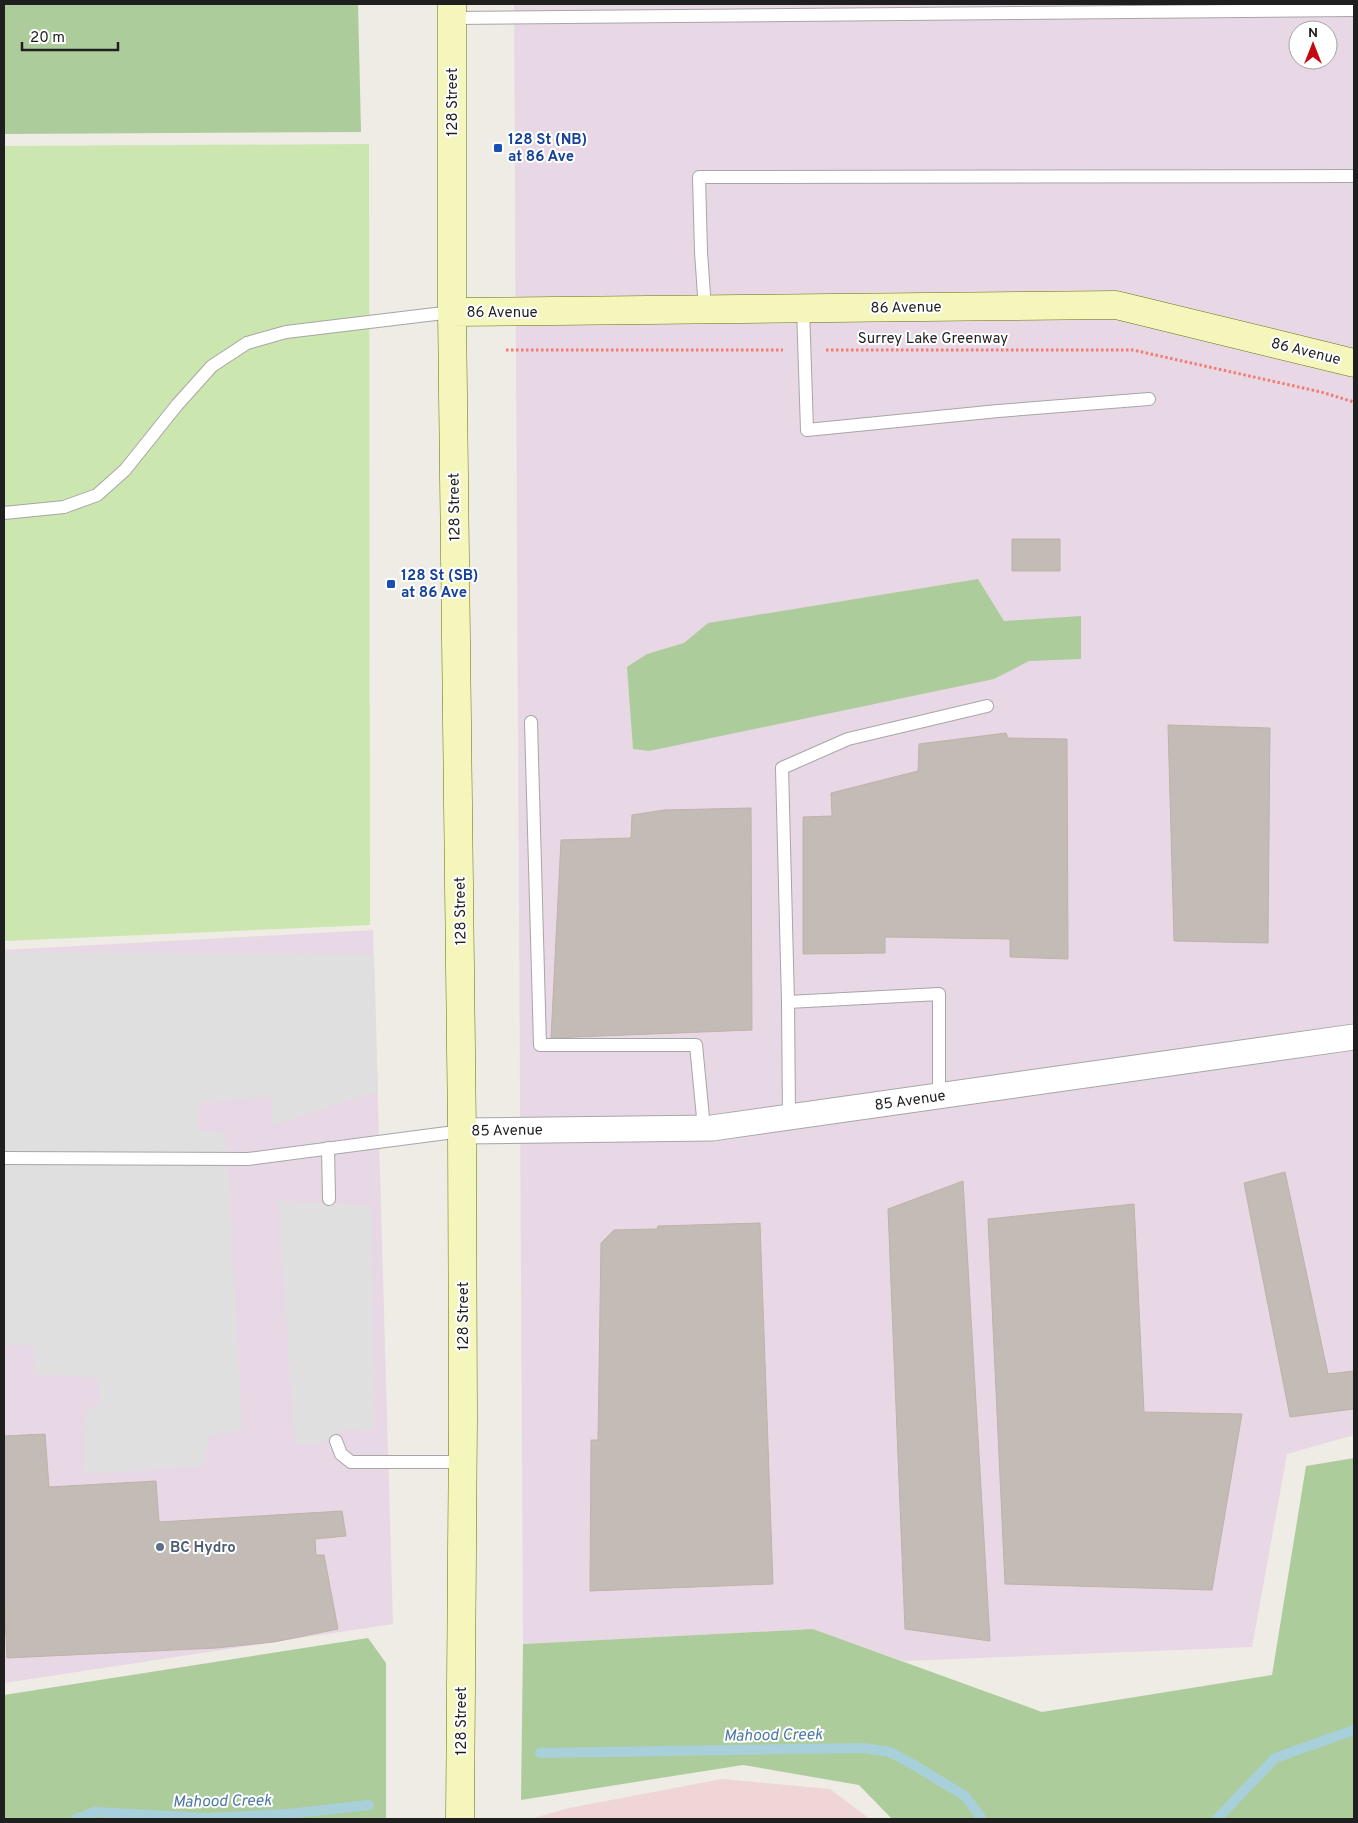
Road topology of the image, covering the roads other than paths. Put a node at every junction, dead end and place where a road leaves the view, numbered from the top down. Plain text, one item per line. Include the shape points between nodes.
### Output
1 (1354, 10) edge
2 (452, 11) edge
3 (1354, 176) edge
4 (804, 308) junction
5 (705, 310) junction
6 (452, 312) junction
7 (1354, 363) edge
8 (1149, 399) dead end
9 (4, 513) edge
10 (986, 706) dead end
11 (531, 722) dead end
12 (788, 1002) junction
13 (1354, 1036) edge
14 (939, 1096) junction
15 (789, 1117) junction
16 (704, 1128) junction
17 (462, 1131) junction
18 (328, 1148) junction
19 (4, 1158) edge
20 (329, 1198) dead end
21 (336, 1441) dead end
22 (463, 1462) junction
23 (460, 1819) edge

1 - 2 lane
2 - 6 main road, 128 Street
3 - 5 lane via 699,177
4 - 5 main road, 86 Avenue
4 - 7 main road, 86 Avenue via 1116,305
4 - 8 lane via 807,430
5 - 6 main road, 86 Avenue
6 - 9 lane via 286,332 247,343 212,366 125,470 97,495 64,507
6 - 17 main road, 128 Street
10 - 12 lane via 848,739 782,768
11 - 16 lane via 540,1044 696,1044
12 - 14 lane via 939,994
12 - 15 lane
13 - 14 street, 85 Avenue
14 - 15 street, 85 Avenue
15 - 16 street, 85 Avenue
16 - 17 street, 85 Avenue
17 - 18 lane
17 - 22 main road, 128 Street
18 - 19 lane via 248,1159
18 - 20 lane
21 - 22 lane via 341,1454 351,1462
22 - 23 main road, 128 Street

